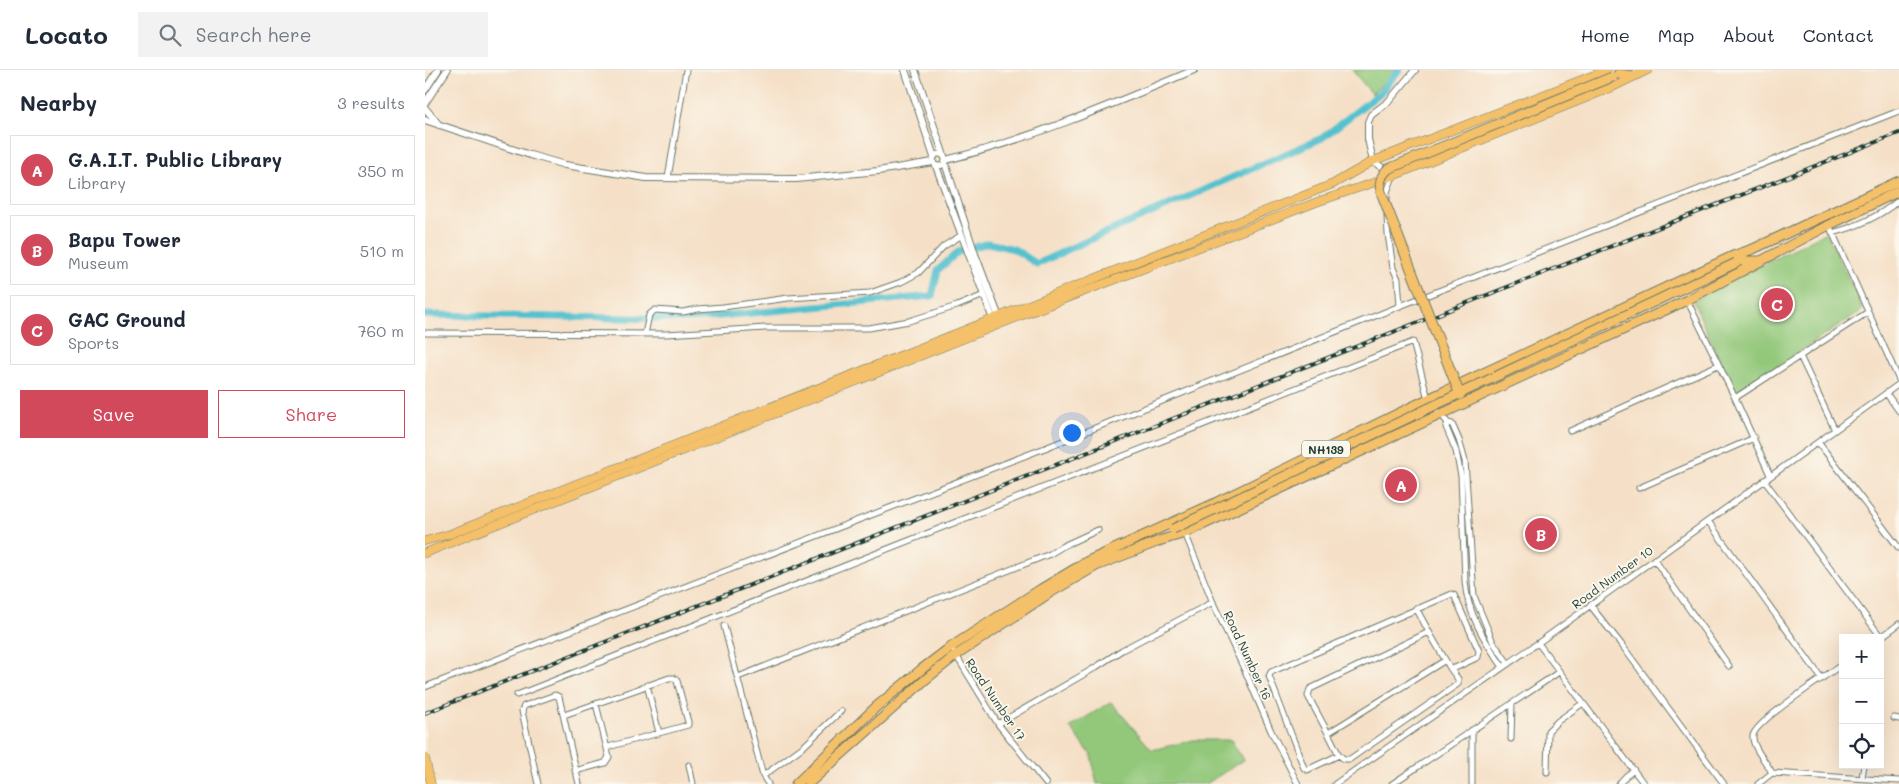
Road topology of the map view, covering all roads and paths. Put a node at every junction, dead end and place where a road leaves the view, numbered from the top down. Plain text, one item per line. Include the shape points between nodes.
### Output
1 (438, 70) edge
2 (447, 70) edge
3 (686, 70) edge
4 (905, 70) edge
5 (915, 70) edge
6 (1193, 70) edge
7 (1415, 70) edge
8 (1648, 70) edge
9 (1615, 73) edge
10 (1633, 76) junction
11 (425, 90) edge
12 (425, 103) edge
13 (425, 108) edge
14 (1899, 111) edge
15 (425, 120) edge
16 (425, 126) edge
17 (440, 126) junction
18 (945, 160) junction
19 (1373, 161) junction
20 (934, 162) junction
21 (1393, 176) junction
22 (668, 178) junction
23 (1899, 182) edge
24 (1899, 194) edge
25 (1830, 229) junction
26 (965, 237) junction
27 (1753, 249) junction
28 (972, 255) junction
29 (1759, 261) junction
30 (1739, 262) junction
31 (983, 295) junction
32 (1687, 300) junction
33 (1400, 306) junction
34 (1868, 312) junction
35 (995, 317) junction
36 (998, 325) junction
37 (425, 333) edge
38 (645, 334) junction
39 (1800, 356) junction
40 (1718, 365) junction
41 (1482, 374) junction
42 (1899, 382) edge
43 (1489, 391) junction
44 (1886, 393) junction
45 (1460, 395) junction
46 (1735, 398) junction
47 (1428, 399) junction
48 (1899, 412) edge
49 (1441, 413) junction
50 (1835, 430) junction
51 (1570, 431) dead end
52 (1754, 438) junction
53 (1818, 442) junction
54 (1770, 475) junction
55 (1764, 480) junction
56 (1639, 488) dead end
57 (1708, 520) junction
58 (1098, 530) dead end
59 (1158, 530) junction
60 (1171, 530) junction
61 (1185, 533) junction
62 (1162, 540) junction
63 (425, 541) edge
64 (1899, 548) edge
65 (425, 553) edge
66 (1655, 559) junction
67 (1213, 602) junction
68 (1590, 605) junction
69 (1416, 608) junction
70 (1899, 624) edge
71 (724, 626) dead end
72 (1429, 632) junction
73 (1878, 634) edge
74 (1884, 634) edge
75 (1490, 643) junction
76 (1538, 643) junction
77 (951, 647) junction
78 (1479, 651) junction
79 (955, 656) junction
80 (1444, 661) junction
81 (1506, 665) junction
82 (1729, 666) dead end
83 (1839, 667) edge
84 (1449, 668) junction
85 (1559, 672) junction
86 (738, 677) junction
87 (1822, 679) junction
88 (647, 685) junction
89 (425, 687) edge
90 (517, 695) dead end
91 (1512, 703) junction
92 (1583, 703) junction
93 (596, 704) junction
94 (841, 711) dead end
95 (564, 715) junction
96 (998, 724) junction
97 (1472, 730) junction
98 (659, 733) junction
99 (1328, 733) junction
100 (1511, 739) dead end
101 (608, 747) junction
102 (1339, 754) junction
103 (425, 758) edge
104 (689, 765) dead end
105 (1634, 770) junction
106 (575, 771) junction
107 (1547, 772) dead end
108 (1772, 773) junction
109 (763, 776) junction
110 (1865, 780) edge
111 (1899, 781) edge
112 (431, 784) edge
113 (538, 784) edge
114 (579, 784) edge
115 (693, 784) edge
116 (768, 784) edge
117 (796, 784) edge
118 (808, 784) edge
119 (1046, 784) edge
120 (1299, 784) edge
121 (1335, 784) edge
122 (1392, 784) edge
123 (1472, 784) edge
124 (1619, 784) edge
125 (1643, 784) edge
126 (1724, 784) edge
127 (1758, 784) edge

1 - 11 street
2 - 12 street
3 - 22 street
4 - 20 street
5 - 18 street
6 - 18 street via 1039,131
7 - 19 street via 1388,102 1371,115 1368,139
8 - 10 main road
9 - 10 highway
9 - 19 main road
9 - 45 highway, bridge via 1388,170 1381,176 1381,192
10 - 21 main road via 1613,88
13 - 17 street
14 - 33 street
15 - 17 street
16 - 17 street
17 - 22 street via 565,165
18 - 20 street via 941,166
18 - 20 street via 940,154
18 - 26 street
19 - 21 street
19 - 35 main road via 1333,184
20 - 22 street via 796,179
20 - 26 street
21 - 33 street via 1387,192 1387,234 1398,279
21 - 36 main road
23 - 27 highway, NH139
24 - 25 highway, NH139
25 - 29 highway, NH139
25 - 34 street
26 - 28 street
26 - 38 street via 944,246 918,273 870,293 788,298 683,312 656,310 649,316
27 - 30 highway
27 - 41 highway, NH139
28 - 31 street
28 - 35 street
29 - 30 highway
29 - 32 highway, NH139
30 - 45 highway, bridge
31 - 35 street
31 - 38 street via 909,321 869,328 783,327
32 - 40 street
32 - 43 highway, NH139
33 - 89 street via 1036,452
34 - 39 street
34 - 42 street
35 - 36 street
35 - 63 main road via 468,527
36 - 65 main road
37 - 38 street
39 - 46 street
39 - 50 street
40 - 46 street
40 - 51 street
41 - 43 highway
41 - 47 highway, NH139
42 - 44 street, Road Number 10
43 - 49 highway, NH139
44 - 48 street
44 - 50 street, Road Number 10
45 - 60 highway, bridge
46 - 52 street
47 - 49 street
47 - 59 highway, NH139
47 - 90 street via 1413,342
49 - 61 highway, NH139
49 - 75 street via 1452,424 1465,461 1472,585
50 - 53 street, Road Number 10
52 - 54 street
52 - 56 street
53 - 54 street, Road Number 10
53 - 64 street
54 - 55 street, Road Number 10
55 - 57 street, Road Number 10
55 - 73 street
57 - 66 street, Road Number 10
57 - 87 street
58 - 86 street via 1050,554
59 - 60 highway
59 - 77 highway, NH139 via 1088,561
60 - 62 highway
61 - 62 highway, NH139
61 - 67 street, Road Number 16
62 - 79 highway, NH139 via 1096,566
66 - 68 street, Road Number 10
66 - 82 street
67 - 96 street via 1122,650
67 - 120 street, Road Number 16
68 - 76 street, Road Number 10
68 - 126 street
69 - 72 street
69 - 78 street via 1449,594 1454,595
69 - 102 street via 1271,672 1269,676 1304,768 1310,770
70 - 74 street
71 - 86 street
72 - 80 street
72 - 99 street via 1310,689 1308,696
75 - 78 street
75 - 81 street
76 - 81 street, Road Number 10
76 - 85 street
77 - 79 street, Road Number 17
77 - 117 highway, NH139 via 876,707
78 - 84 street via 1478,657
79 - 96 street, Road Number 17
79 - 118 highway, NH139
80 - 84 street
80 - 99 street
81 - 121 street, Road Number 10
83 - 87 street
84 - 102 street via 1458,684 1350,760
85 - 91 street
85 - 92 street
86 - 109 street
87 - 108 street via 1754,731 1756,746
88 - 93 street
88 - 98 street
88 - 98 street via 674,678 689,722 684,727
91 - 97 street
91 - 100 street
92 - 105 street
92 - 107 street via 1548,731
93 - 95 street
93 - 101 street
94 - 109 street via 804,746
95 - 106 street
95 - 113 street via 557,695 523,708
96 - 119 street, Road Number 17
97 - 122 street
97 - 123 street
98 - 101 street
99 - 102 street
101 - 106 street via 609,757 605,763
103 - 112 main road
104 - 115 street
105 - 124 street
105 - 125 street
106 - 114 street
108 - 110 street
108 - 127 street
109 - 116 street
110 - 111 street

